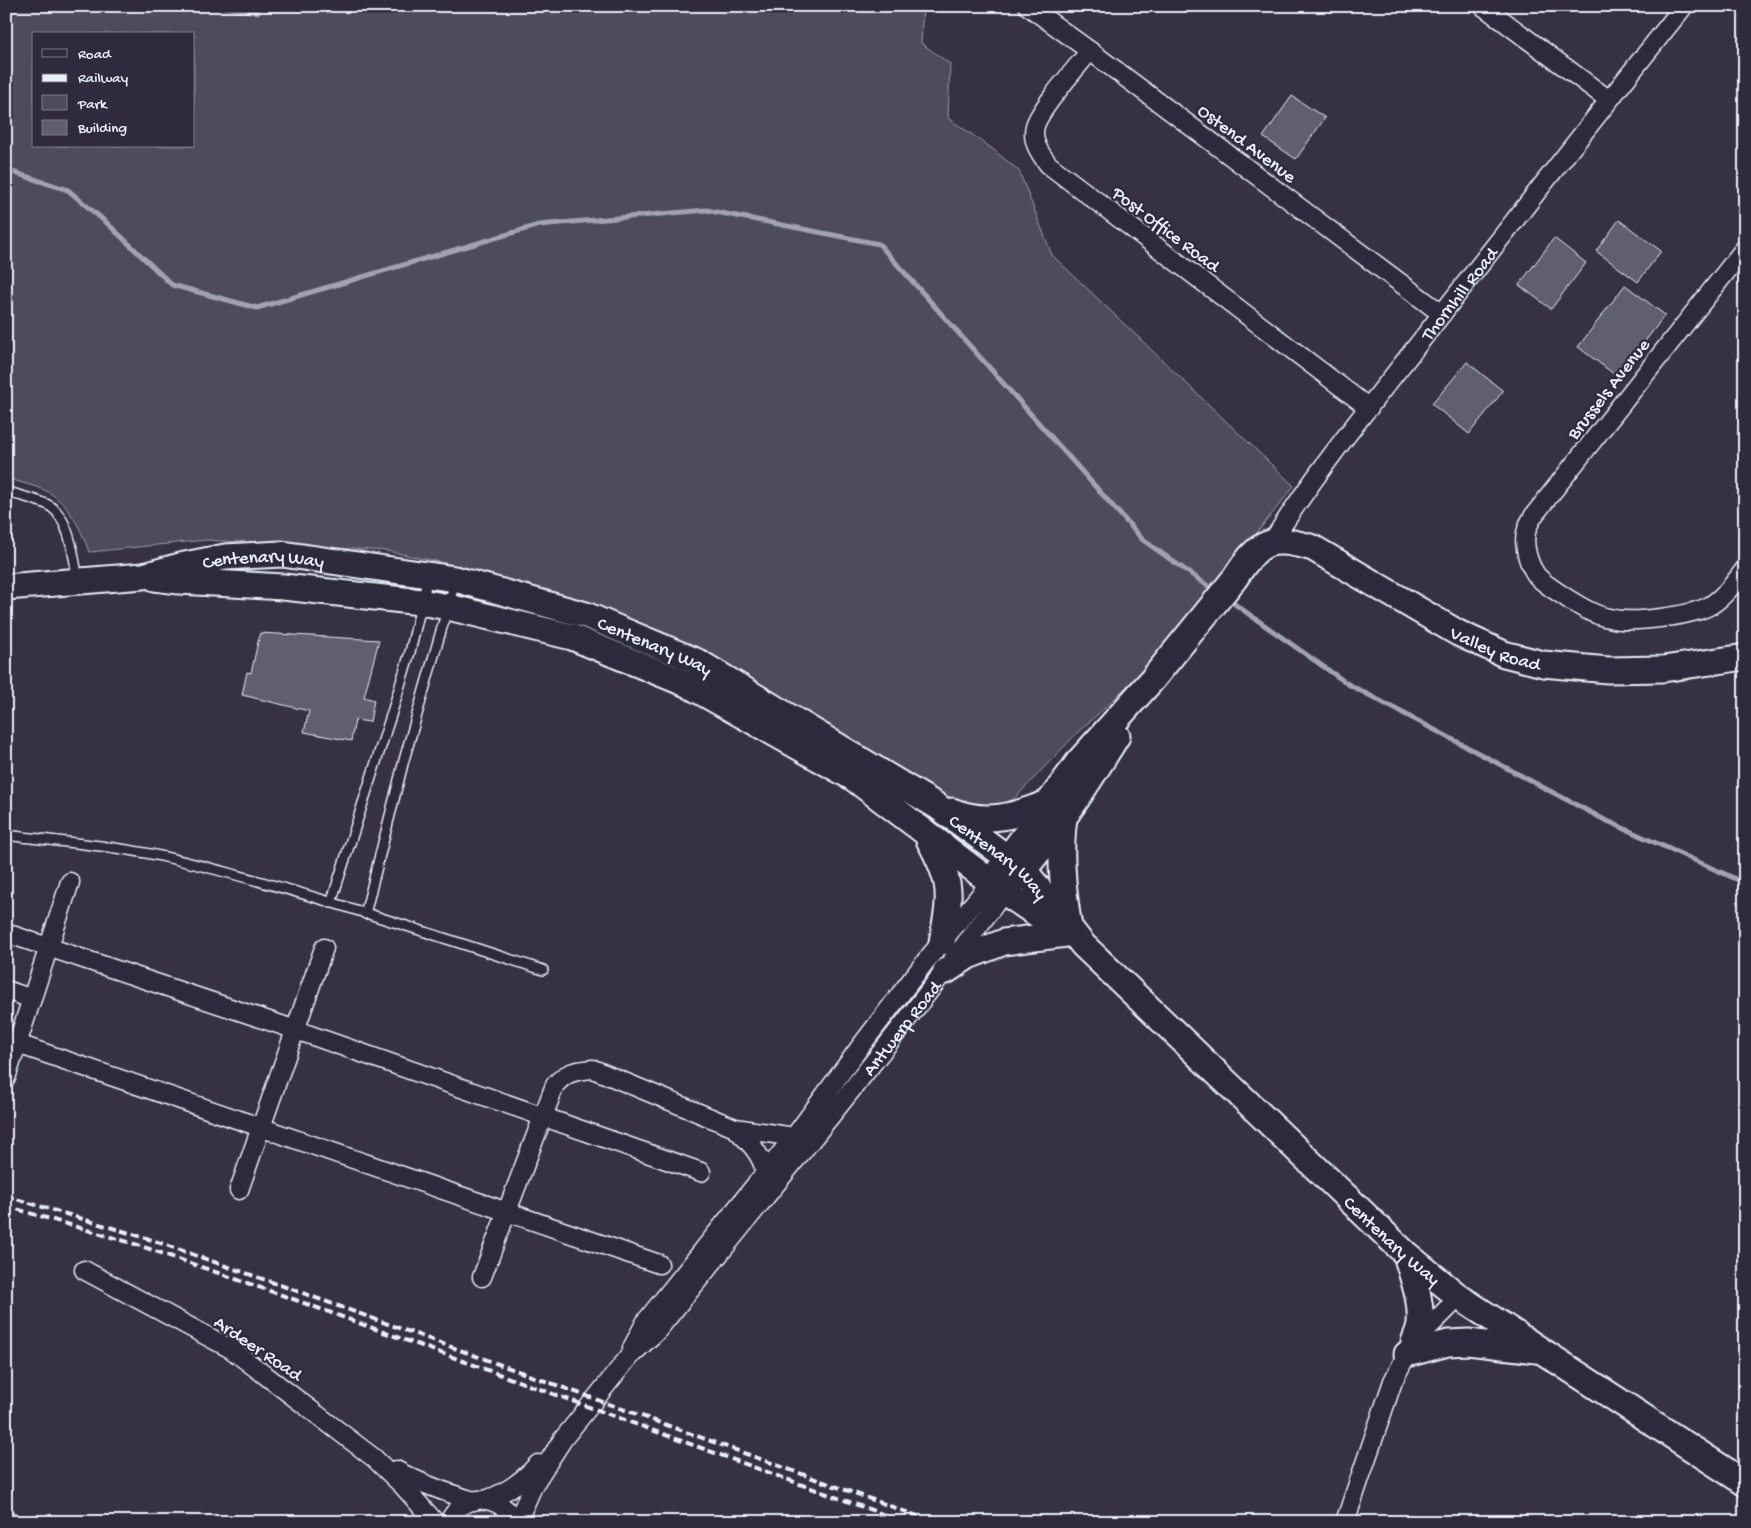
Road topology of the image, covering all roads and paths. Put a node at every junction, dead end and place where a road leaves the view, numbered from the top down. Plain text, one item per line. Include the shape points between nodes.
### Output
1 (1028, 6) edge
2 (1483, 6) edge
3 (1684, 6) edge
4 (1090, 51) junction
5 (1609, 100) junction
6 (1745, 248) edge
7 (1442, 314) junction
8 (1369, 408) junction
9 (6, 491) edge
10 (1272, 542) junction
11 (1745, 569) edge
12 (429, 574) junction
13 (143, 576) junction
14 (455, 579) junction
15 (78, 581) junction
16 (6, 586) edge
17 (421, 602) junction
18 (448, 607) junction
19 (1201, 619) joint
20 (1745, 657) edge
21 (938, 806) junction
22 (1056, 810) junction
23 (925, 833) junction
24 (6, 835) edge
25 (1016, 864) junction
26 (70, 882) dead end
27 (998, 887) junction
28 (331, 903) junction
29 (365, 914) junction
30 (6, 933) edge
31 (1073, 935) junction
32 (942, 942) junction
33 (49, 946) junction
34 (324, 948) dead end
35 (544, 970) dead end
36 (946, 971) junction
37 (6, 990) edge
38 (32, 999) junction
39 (296, 1030) junction
40 (12, 1042) edge
41 (6, 1078) edge
42 (544, 1116) junction
43 (261, 1128) junction
44 (734, 1128) junction
45 (794, 1136) junction
46 (702, 1172) dead end
47 (765, 1172) junction
48 (239, 1190) dead end
49 (508, 1212) junction
50 (1406, 1254) junction
51 (659, 1264) dead end
52 (84, 1270) dead end
53 (482, 1276) dead end
54 (1459, 1297) junction
55 (1411, 1348) junction
56 (1544, 1352) junction
57 (628, 1358) junction
58 (563, 1439) junction
59 (374, 1458) junction
60 (1745, 1483) edge
61 (480, 1500) junction
62 (6, 1520) edge
63 (11, 1522) edge
64 (435, 1522) edge
65 (449, 1522) edge
66 (516, 1522) edge
67 (1345, 1522) edge

1 - 4 street, Ostend Avenue
2 - 5 street
3 - 5 street, Thornhill Road
4 - 7 street, Ostend Avenue
4 - 8 street, Post Office Road via 1035,126 1038,152 1049,165
5 - 7 street, Thornhill Road
6 - 11 street, Brussels Avenue via 1526,529 1526,547 1538,576 1588,611 1611,619 1668,617 1697,610 1726,593
7 - 8 street, Thornhill Road
8 - 10 street, Thornhill Road via 1298,500
9 - 15 lane via 50,506 65,524
10 - 19 main road, Thornhill Road via 1259,547 1247,560
10 - 20 main road, Valley Road via 1293,542 1313,548 1458,633 1504,654 1543,664 1608,670 1663,669
12 - 13 main road, Centenary Way via 282,554 226,557
12 - 14 main road, Centenary Way
12 - 17 lane
13 - 15 main road, Centenary Way
13 - 17 main road, Centenary Way
14 - 18 lane
14 - 21 main road, Centenary Way via 586,615 698,662
15 - 16 main road, Centenary Way
17 - 18 main road, Centenary Way
17 - 28 lane via 393,709
18 - 23 main road, Centenary Way via 572,637 689,685 852,777
18 - 29 lane via 404,760
19 - 22 main road, Antwerp Road via 1152,680 1091,779
21 - 22 main road via 979,819
21 - 25 main road, Centenary Way
22 - 25 main road, Antwerp Road
22 - 31 main road via 1066,908
23 - 27 main road, Centenary Way
23 - 32 main road via 945,871 948,885 948,912
24 - 28 lane via 173,859
25 - 27 main road, Antwerp Road
25 - 31 main road, Centenary Way
26 - 33 street
27 - 31 main road, Centenary Way
27 - 32 street, Antwerp Road
27 - 36 street, Antwerp Road
28 - 29 lane
29 - 35 lane
30 - 33 street
31 - 36 main road via 1004,942 968,956
31 - 50 main road, Centenary Way
32 - 45 street, Antwerp Road
33 - 38 street
33 - 39 street
34 - 39 street
36 - 57 street, Antwerp Road via 657,1331
37 - 38 street
38 - 40 street
39 - 42 street
39 - 43 street
40 - 41 street
40 - 43 street
42 - 44 street via 555,1085 562,1076 593,1069
42 - 46 street
42 - 49 street
43 - 48 street
43 - 49 street
44 - 45 street
44 - 47 street via 758,1154
45 - 47 street, Antwerp Road
47 - 57 street, Antwerp Road via 646,1321
49 - 51 street
49 - 53 street
50 - 54 main road, Centenary Way
50 - 55 main road via 1420,1312 1420,1324
52 - 59 street, Ardeer Road via 231,1349
54 - 55 street
54 - 56 main road, Centenary Way
55 - 56 main road via 1468,1342
55 - 67 street via 1393,1381
56 - 60 main road, Centenary Way
57 - 58 street, Antwerp Road
58 - 61 street, Antwerp Road via 521,1481 499,1495
58 - 66 street, Antwerp Road via 534,1484
59 - 61 street, Ardeer Road via 416,1481 455,1496
59 - 64 street, Ardeer Road via 414,1496
61 - 65 street, Antwerp Road via 464,1504
61 - 66 street, Ardeer Road via 505,1507
62 - 63 street

